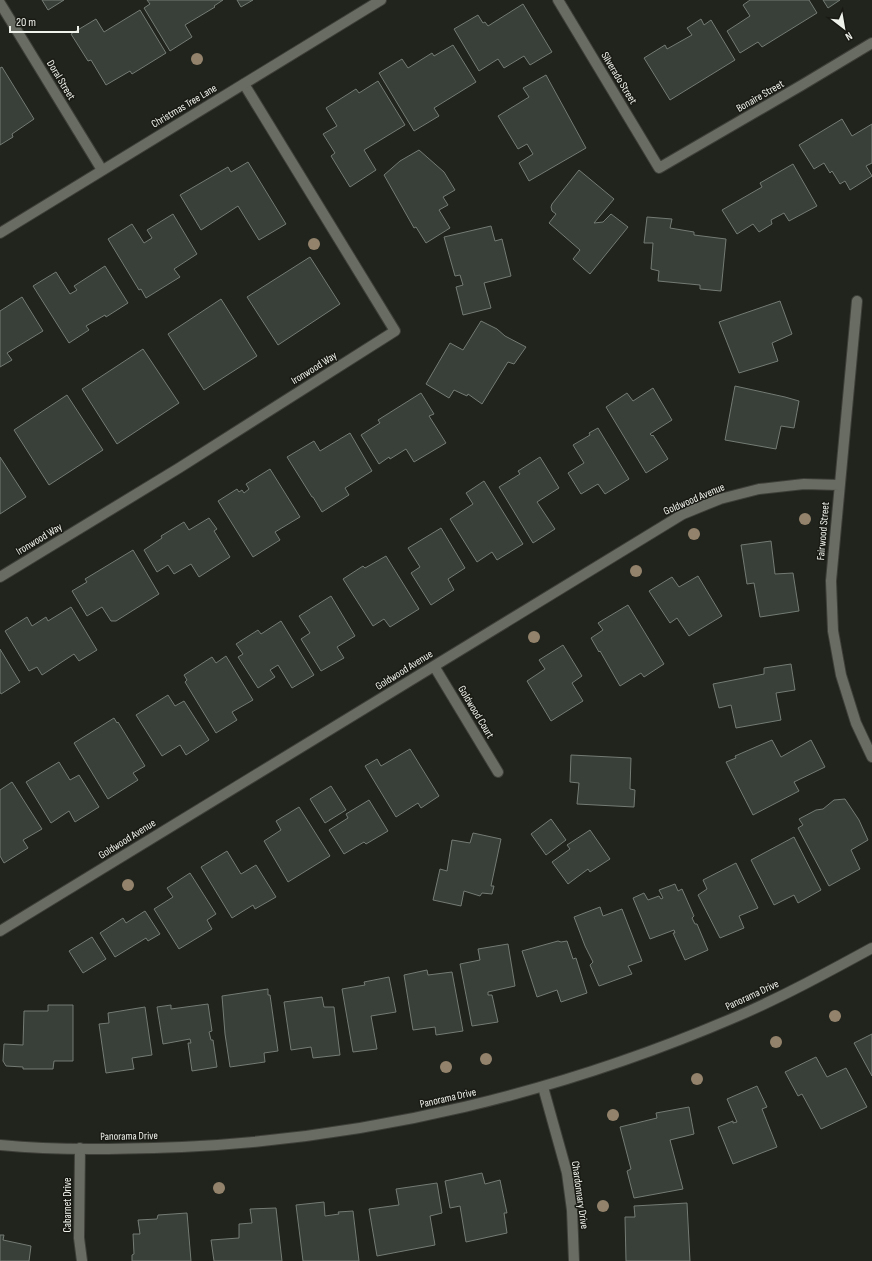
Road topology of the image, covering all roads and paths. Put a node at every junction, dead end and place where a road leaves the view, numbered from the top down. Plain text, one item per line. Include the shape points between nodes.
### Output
1 (381, 0) edge
2 (558, 0) edge
3 (0, 3) edge
4 (872, 43) edge
5 (244, 84) junction
6 (659, 168) joint
7 (102, 170) junction
8 (0, 233) edge
9 (857, 302) dead end
10 (840, 485) junction
11 (0, 577) edge
12 (434, 666) junction
13 (872, 758) edge
14 (498, 772) dead end
15 (0, 931) edge
16 (872, 948) edge
17 (543, 1087) junction
18 (0, 1145) edge
19 (80, 1148) junction
20 (82, 1261) edge
21 (574, 1261) edge

1 - 5 street, Christmas Tree Lane
2 - 6 street, Silverado Street
3 - 7 street, Doral Street
4 - 6 street, Bonaire Street
5 - 7 street, Christmas Tree Lane
5 - 11 street, Ironwood Way via 395,331 179,468
7 - 8 street, Christmas Tree Lane
9 - 10 street, Fairwood Street
10 - 12 street, Goldwood Avenue via 804,484 759,489 720,499 683,514
10 - 13 street, Fairwood Street via 831,581 833,631 841,675 856,723
12 - 14 street, Goldwood Court
12 - 15 street, Goldwood Avenue
16 - 17 street, Panorama Drive via 739,1015 664,1046
17 - 19 street, Panorama Drive via 457,1109 378,1125 297,1137 136,1149
17 - 21 street, Chardonnary Drive via 567,1173 572,1210
18 - 19 street, Panorama Drive
19 - 20 street, Cabarnet Drive via 79,1238

